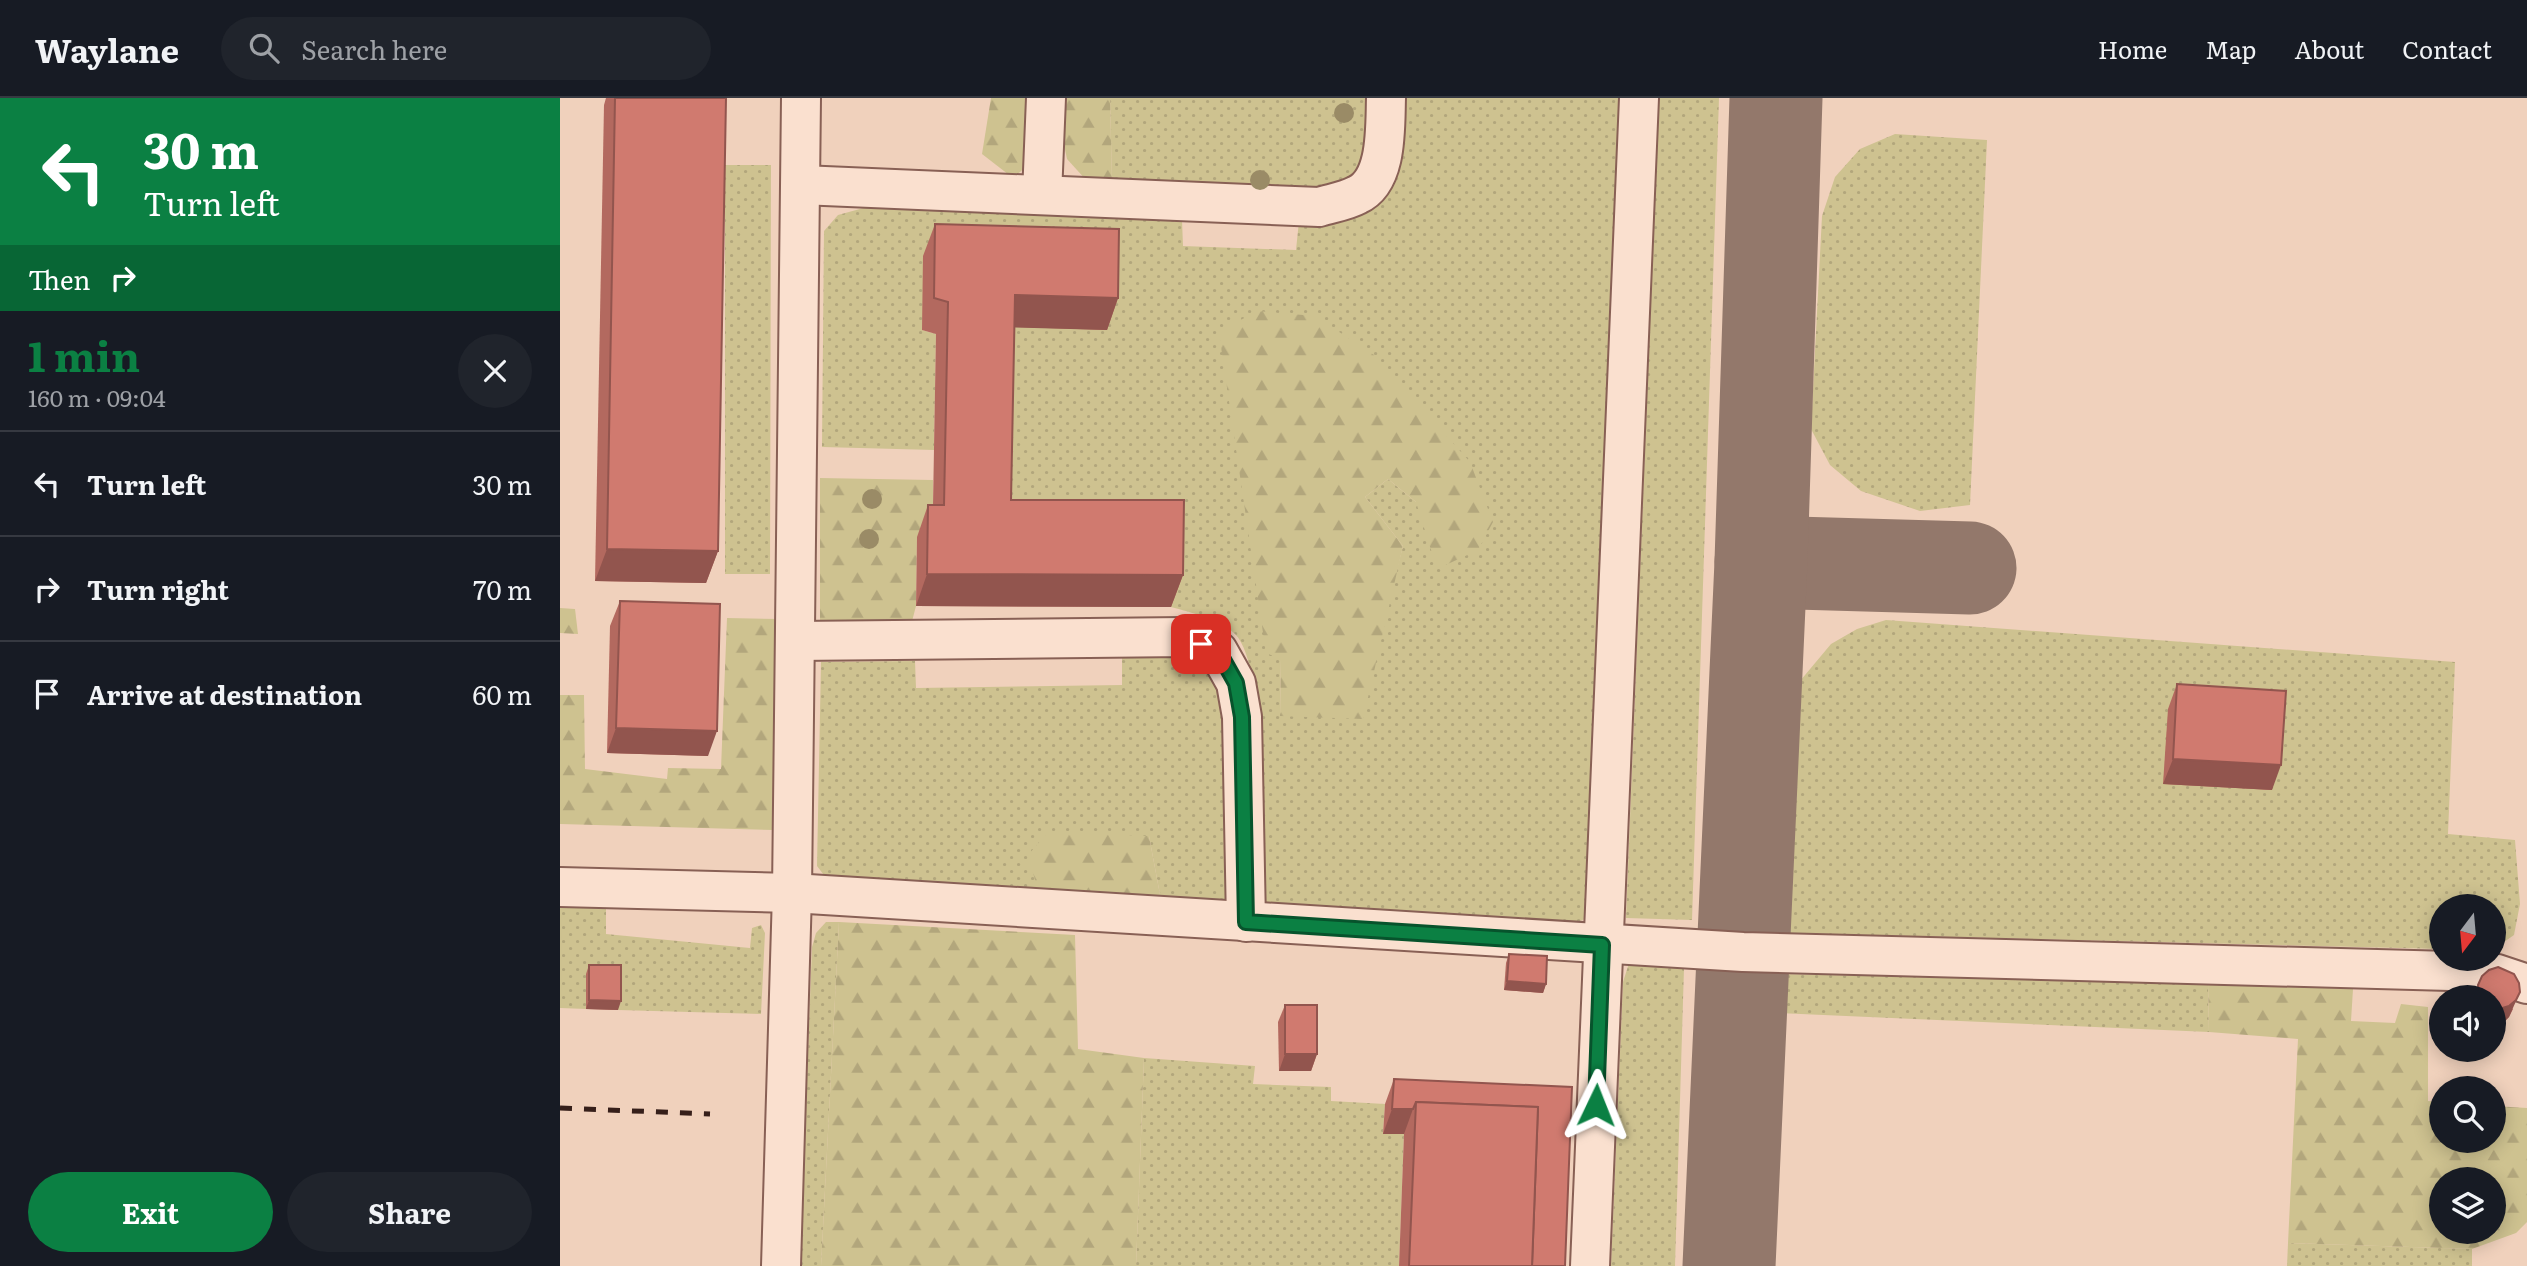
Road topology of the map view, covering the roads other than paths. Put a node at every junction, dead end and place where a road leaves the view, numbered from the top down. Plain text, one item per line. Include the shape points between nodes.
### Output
1 (801, 98) edge
2 (1045, 98) edge
3 (1386, 98) edge
4 (1639, 98) edge
5 (801, 184) junction
6 (1042, 195) junction
7 (796, 641) junction
8 (560, 887) edge
9 (792, 893) junction
10 (1246, 922) junction
11 (1602, 945) junction
12 (2527, 984) edge
13 (781, 1266) edge
14 (1590, 1266) edge

1 - 5 street
2 - 6 street
3 - 6 street via 1377,175 1360,194 1319,207
4 - 11 street
5 - 6 street
5 - 7 street
7 - 9 street
7 - 10 street via 1185,637 1218,651 1236,683 1242,717
8 - 9 street
9 - 10 street
9 - 13 street
10 - 11 street
11 - 12 street via 2450,971 2497,974
11 - 14 street

